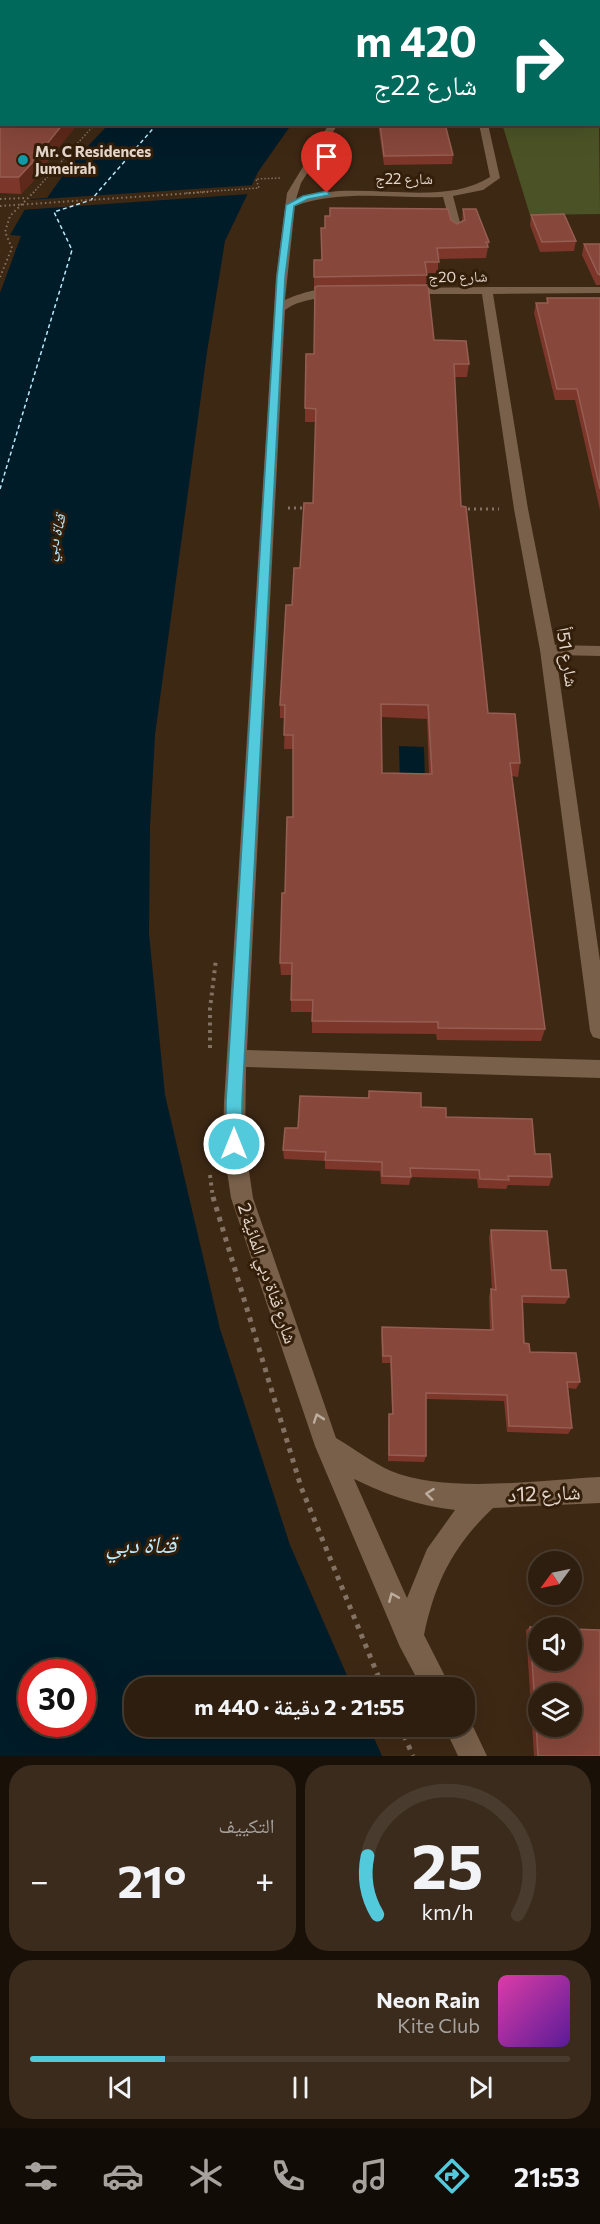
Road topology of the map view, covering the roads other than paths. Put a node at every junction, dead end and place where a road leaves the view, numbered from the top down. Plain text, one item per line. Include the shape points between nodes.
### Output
1 (333, 126) edge
2 (483, 126) edge
3 (294, 180) junction
4 (327, 193) junction
5 (447, 194) junction
6 (290, 205) junction
7 (457, 230) edge
8 (281, 277) junction
9 (487, 290) junction
10 (600, 290) edge
11 (351, 292) edge
12 (396, 292) edge
13 (317, 293) junction
14 (278, 310) junction
15 (548, 650) junction
16 (600, 651) edge
17 (600, 1031) edge
18 (238, 1058) junction
19 (600, 1069) edge
20 (327, 1446) junction
21 (600, 1490) edge
22 (488, 1495) junction
23 (410, 1637) junction
24 (431, 1677) edge
25 (464, 1737) edge
26 (473, 1756) edge

1 - 3 street, شارع قناة دبي المائية 2
2 - 5 street, شارع 22ج via 495,178 479,189
3 - 4 street, شارع 22ج
3 - 6 street, شارع قناة دبي المائية 2
4 - 5 street, شارع 22ج
4 - 6 street, شارع 22ج
5 - 7 street
6 - 8 street, شارع قناة دبي المائية 2
8 - 13 street via 291,285
8 - 14 street, شارع قناة دبي المائية 2
9 - 10 street, شارع 20ج
9 - 12 street, شارع 20ج
9 - 15 street, شارع 51أ via 521,509
11 - 13 street
13 - 14 street via 298,298
14 - 18 street, شارع قناة دبي المائية 2
15 - 16 street
15 - 17 street, شارع 51أ
18 - 19 street
20 -> 18 street, شارع قناة دبي المائية 2 via 242,1198 234,1144
22 -> 20 street, شارع 12د via 420,1493 376,1477
23 -> 20 street, شارع قناة دبي المائية 2
21 - 22 street, شارع 12د
22 - 23 street, شارع 12د via 465,1515 429,1568 417,1600
23 - 24 street, شارع قناة دبي المائية 2
25 - 26 street

